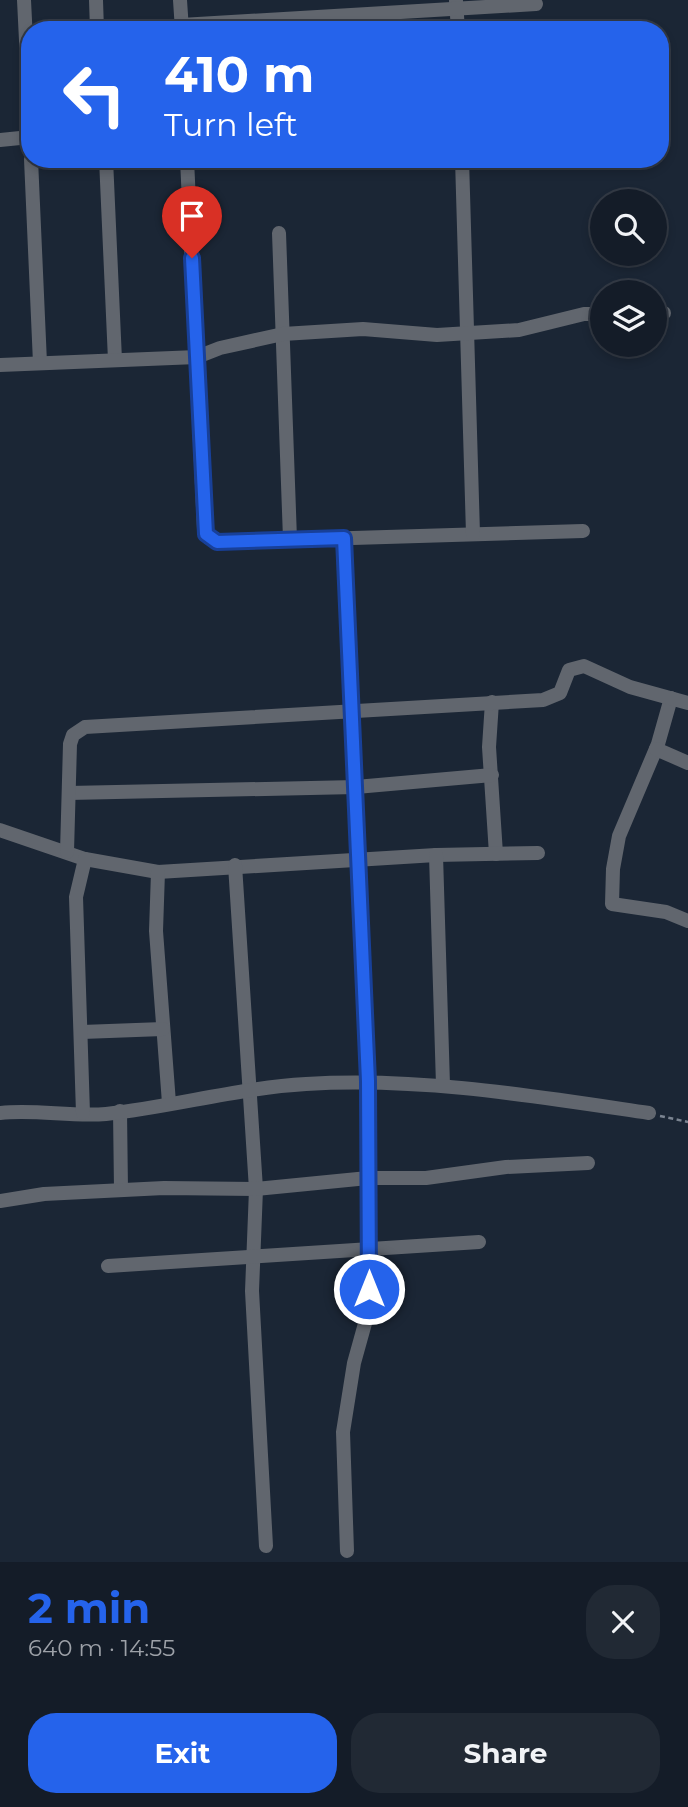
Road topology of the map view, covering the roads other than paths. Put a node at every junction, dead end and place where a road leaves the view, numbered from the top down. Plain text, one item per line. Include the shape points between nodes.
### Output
1 (24, 0) edge
2 (96, 0) edge
3 (180, 0) edge
4 (456, 4) edge
5 (536, 4) dead end
6 (25, 21) edge
7 (97, 21) edge
8 (181, 21) edge
9 (253, 21) edge
10 (21, 138) edge
11 (0, 141) edge
12 (31, 168) edge
13 (106, 168) edge
14 (187, 168) edge
15 (462, 168) edge
16 (279, 233) dead end
17 (590, 314) edge
18 (467, 333) junction
19 (283, 334) junction
20 (197, 356) junction
21 (116, 360) junction
22 (40, 363) junction
23 (0, 365) edge
24 (583, 531) dead end
25 (473, 534) junction
26 (344, 538) junction
27 (290, 539) junction
28 (671, 698) junction
29 (492, 702) junction
30 (688, 703) edge
31 (352, 712) junction
32 (656, 749) junction
33 (688, 763) edge
34 (492, 775) junction
35 (356, 787) junction
36 (69, 793) junction
37 (0, 830) edge
38 (67, 852) junction
39 (538, 853) dead end
40 (496, 854) junction
41 (436, 855) junction
42 (85, 859) junction
43 (358, 860) junction
44 (235, 865) junction
45 (158, 872) junction
46 (688, 921) edge
47 (163, 1030) junction
48 (82, 1032) junction
49 (368, 1081) junction
50 (443, 1085) junction
51 (248, 1089) junction
52 (169, 1103) junction
53 (120, 1111) junction
54 (0, 1112) edge
55 (83, 1113) junction
56 (649, 1113) road end
57 (588, 1163) dead end
58 (368, 1178) junction
59 (256, 1189) junction
60 (121, 1191) junction
61 (0, 1201) edge
62 (480, 1242) dead end
63 (368, 1248) junction
64 (253, 1256) junction
65 (108, 1266) dead end
66 (266, 1546) dead end
67 (347, 1551) dead end

1 - 6 street
2 - 7 street
3 - 8 street
4 - 5 street
4 - 9 street
10 - 11 street
12 - 22 street
13 - 21 street
14 - 20 street
15 - 18 street
16 - 19 street
17 - 18 street via 519,330
18 - 19 street via 363,329
18 - 25 street
19 - 20 street
19 - 27 street
20 - 21 street
20 - 27 street via 206,534 217,542
21 - 22 street
22 - 23 street
24 - 25 street
25 - 26 street
26 - 27 street
26 - 31 street
28 - 29 street via 630,687 584,666 569,670 560,693 543,700
28 - 30 street
28 - 32 street
29 - 31 street
29 - 34 street
31 - 35 street
31 - 36 street via 80,729 71,739
32 - 33 street
32 - 46 street via 619,836 612,904 666,912
34 - 35 street
34 - 40 street
35 - 36 street
35 - 43 street
36 - 38 street
37 - 38 street
38 - 42 street
39 - 40 street
40 - 41 street
41 - 43 street
41 - 50 street
42 - 45 street
42 - 48 street via 76,897
43 - 44 street
43 - 49 street
44 - 45 street
44 - 51 street
45 - 47 street via 156,931
47 - 48 street
47 - 52 street
48 - 55 street
49 - 50 street
49 - 51 street
49 - 58 street
50 - 56 street
51 - 52 street
51 - 59 street
52 - 53 street
53 - 55 street
53 - 60 street
54 - 55 street
57 - 58 street via 506,1167 426,1178
58 - 59 street
58 - 63 street
59 - 60 street
59 - 64 street
60 - 61 street
62 - 63 street
63 - 64 street
63 - 67 street via 369,1309 354,1363 343,1432
64 - 65 street
64 - 66 street

